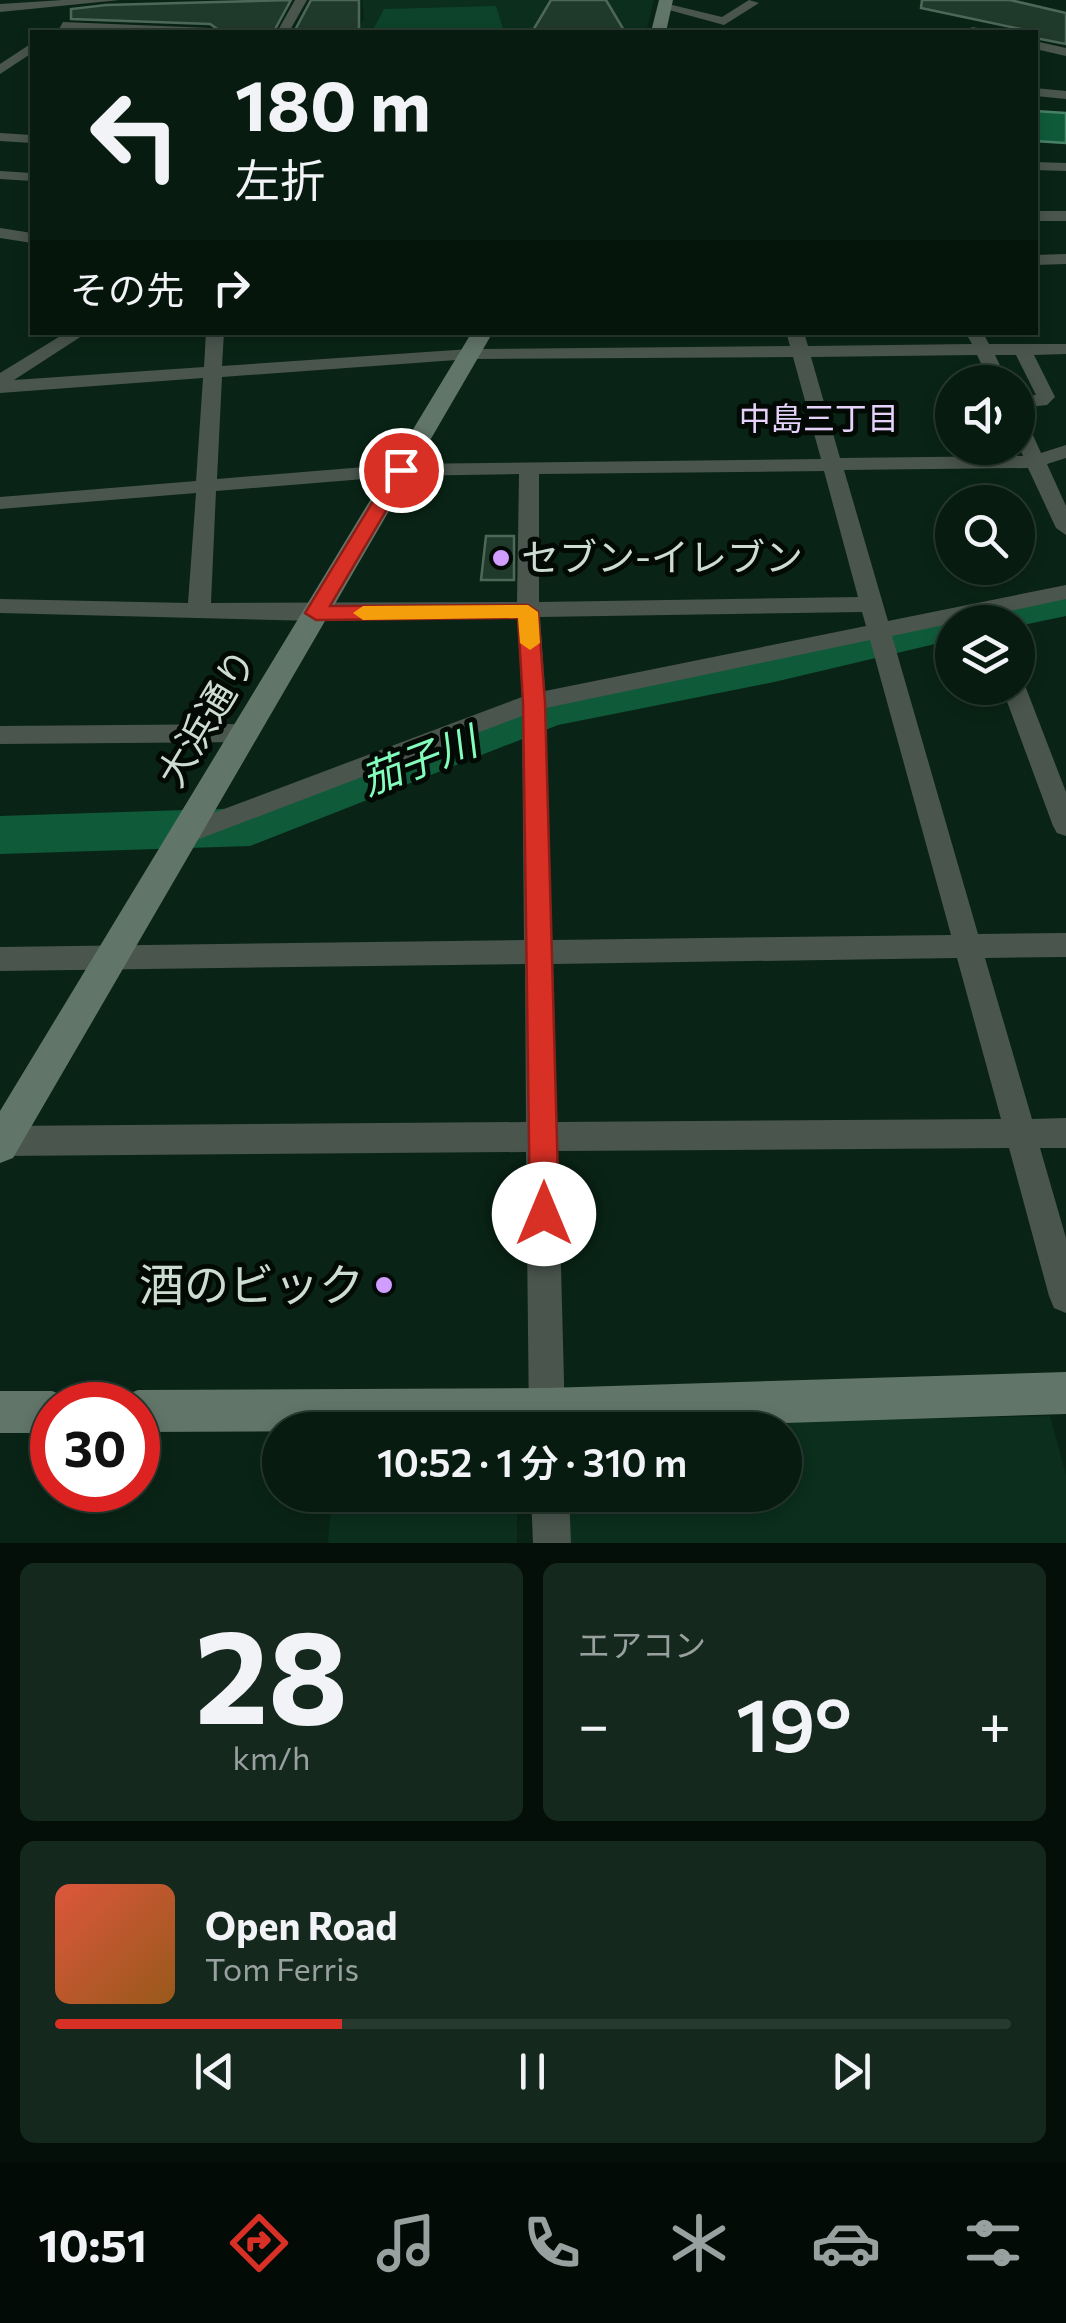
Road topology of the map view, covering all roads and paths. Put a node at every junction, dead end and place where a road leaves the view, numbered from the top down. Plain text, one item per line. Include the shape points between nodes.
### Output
1 (103, 0) edge
2 (114, 0) edge
3 (301, 0) edge
4 (743, 0) edge
5 (665, 4) edge
6 (0, 8) edge
7 (58, 29) edge
8 (109, 30) edge
9 (283, 30) edge
10 (658, 30) edge
11 (1038, 46) edge
12 (30, 48) edge
13 (1066, 52) edge
14 (0, 70) edge
15 (1038, 92) edge
16 (1066, 95) edge
17 (0, 136) edge
18 (30, 139) edge
19 (0, 158) edge
20 (1038, 166) edge
21 (1066, 167) edge
22 (0, 172) edge
23 (30, 176) edge
24 (1038, 216) edge
25 (1066, 216) edge
26 (0, 233) edge
27 (30, 238) edge
28 (1066, 259) edge
29 (1038, 260) edge
30 (75, 335) edge
31 (215, 335) edge
32 (979, 341) edge
33 (798, 342) edge
34 (476, 343) edge
35 (1066, 348) edge
36 (1022, 349) junction
37 (990, 365) edge
38 (1030, 365) edge
39 (212, 373) junction
40 (1035, 376) edge
41 (0, 384) edge
42 (1035, 402) edge
43 (1066, 451) edge
44 (1035, 462) edge
45 (935, 464) edge
46 (1035, 464) edge
47 (834, 466) junction
48 (529, 469) junction
49 (401, 470) junction
50 (205, 486) junction
51 (0, 503) edge
52 (1066, 528) edge
53 (1066, 592) edge
54 (1021, 605) edge
55 (0, 606) edge
56 (198, 611) junction
57 (528, 612) junction
58 (316, 613) junction
59 (935, 616) edge
60 (874, 617) junction
61 (534, 702) junction
62 (1020, 705) edge
63 (245, 733) junction
64 (0, 735) edge
65 (1066, 826) edge
66 (185, 834) junction
67 (1066, 945) edge
68 (970, 947) junction
69 (539, 950) junction
70 (110, 957) junction
71 (0, 959) edge
72 (1023, 1133) junction
73 (1066, 1133) edge
74 (544, 1135) junction
75 (1, 1142) edge
76 (1066, 1296) edge
77 (1066, 1393) edge
78 (0, 1412) edge
79 (30, 1412) edge
80 (160, 1412) edge
81 (547, 1412) edge
82 (701, 1412) edge
83 (262, 1414) edge
84 (551, 1512) edge
85 (552, 1543) edge

1 - 2 street
1 - 6 street
1 - 7 street
3 - 9 street
4 - 5 street via 752,3 724,20
5 - 10 street
7 - 8 street
11 - 13 street
12 - 14 street
15 - 16 street
17 - 18 street
19 - 22 street via 10,159
20 - 21 street
22 - 23 street
24 - 25 street
26 - 27 street
28 - 29 street
30 - 41 street
31 - 39 street
32 - 33 street
32 - 36 street
32 - 37 street
33 - 34 street
33 - 47 street
34 - 39 street
34 - 49 street, 大浜通り
35 - 36 street
36 - 38 street
39 - 41 street
39 - 50 street
40 - 42 street via 1046,398
43 - 44 street
45 - 47 street
46 - 52 street
47 - 48 street
47 - 60 street
48 - 49 street
48 - 57 street
49 - 50 street
49 - 58 street, 大浜通り
50 - 51 street
50 - 56 street
53 - 54 street
55 - 56 street
56 - 58 street
57 - 58 street
57 - 60 street
57 - 61 street
58 - 63 street, 大浜通り
59 - 60 street
60 - 61 street
60 - 68 street
61 - 66 street
61 - 69 street
62 - 65 street
63 - 64 street
63 - 66 street, 大浜通り
66 - 70 street, 大浜通り
67 - 68 street
68 - 69 street
68 - 72 street
69 - 70 street
69 - 74 street
70 - 71 street
70 - 75 street, 大浜通り
72 - 73 street
72 - 74 street
72 - 76 street
74 - 75 street
74 - 81 street
77 - 82 street
78 - 79 street
80 - 83 street
84 - 85 street

